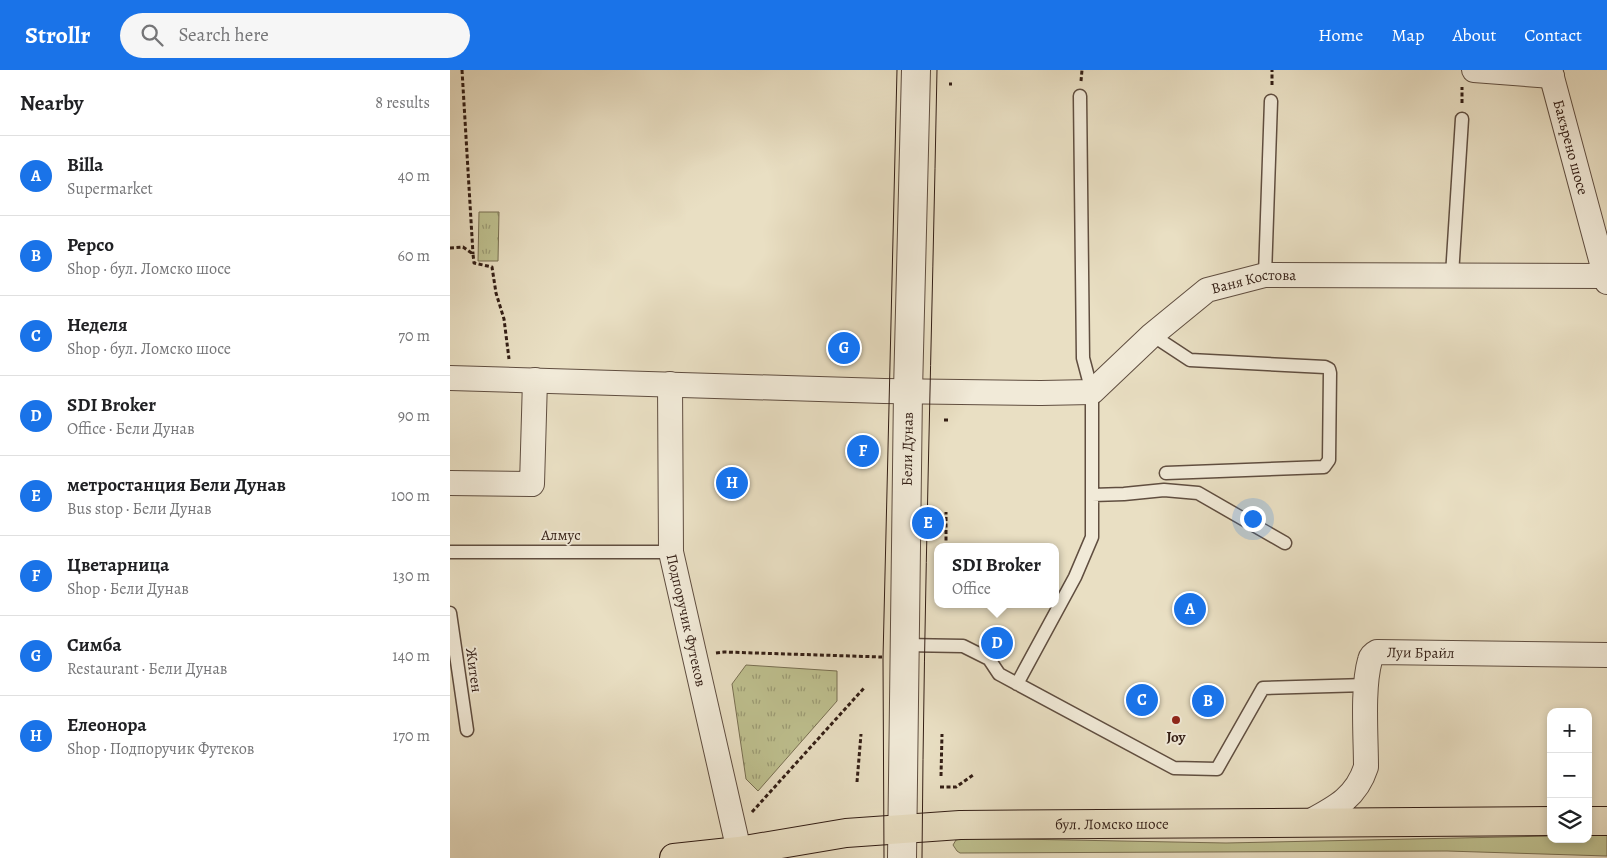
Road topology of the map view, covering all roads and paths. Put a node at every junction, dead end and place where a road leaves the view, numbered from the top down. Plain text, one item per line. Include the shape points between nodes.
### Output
1 (462, 70) edge
2 (916, 70) edge
3 (1551, 73) edge
4 (1468, 75) edge
5 (1080, 96) dead end
6 (1272, 100) dead end
7 (1462, 119) joint
8 (450, 248) edge
9 (473, 254) junction
10 (1265, 275) junction
11 (1452, 275) junction
12 (1607, 278) edge
13 (1152, 335) junction
14 (450, 378) edge
15 (511, 379) junction
16 (535, 380) junction
17 (670, 384) junction
18 (908, 391) junction
19 (1092, 392) junction
20 (1166, 473) dead end
21 (450, 483) edge
22 (1092, 495) junction
23 (946, 512) dead end
24 (946, 543) edge
25 (1285, 543) dead end
26 (450, 552) edge
27 (671, 552) junction
28 (1059, 605) edge
29 (1057, 608) edge
30 (450, 613) edge
31 (904, 645) junction
32 (1607, 655) edge
33 (696, 657) junction
34 (1017, 684) junction
35 (1366, 685) junction
36 (864, 688) dead end
37 (467, 730) dead end
38 (861, 734) dead end
39 (942, 734) dead end
40 (973, 775) dead end
41 (941, 776) dead end
42 (858, 782) dead end
43 (940, 787) dead end
44 (1607, 820) edge
45 (1547, 821) edge
46 (1592, 821) edge
47 (1307, 823) junction
48 (902, 829) junction
49 (736, 840) junction
50 (674, 858) edge
51 (902, 858) edge

1 - 9 path
2 - 18 street, Бели Дунав
3 - 4 street
3 - 12 street, Бакърено шосе
4 - 7 path
5 - 19 lane via 1083,358
6 - 10 lane
7 - 11 lane
8 - 9 path via 463,246
9 - 15 path via 474,263 492,268 504,319
10 - 11 street, Ваня Костова
10 - 13 street, Ваня Костова via 1207,290
11 - 12 street, Ваня Костова
13 - 19 street, Ваня Костова
13 - 20 lane via 1190,360 1325,366 1330,374 1329,460 1324,467
14 - 15 street
15 - 16 street
16 - 17 street
16 - 21 street via 532,484
17 - 18 street
17 - 27 street, Подпоручик Футеков
18 - 19 street
18 - 31 street, Бели Дунав
19 - 22 lane
22 - 25 lane via 1164,490 1198,493
22 - 28 lane via 1092,537
23 - 24 path
26 - 27 lane, Алмус
27 - 33 street, Подпоручик Футеков
29 - 34 lane
30 - 37 lane, Житен
31 - 33 path via 883,658 724,652
31 - 34 lane via 963,646 988,660 999,674
31 - 48 street, Бели Дунав
32 - 35 street, Луи Брайл via 1377,652 1370,660
33 - 49 street, Подпоручик Футеков
34 - 35 lane via 1174,768 1208,769 1217,769 1263,688
35 - 47 street, Луи Брайл via 1366,767 1363,777 1334,809
36 - 49 path via 747,817
38 - 42 path
39 - 41 path
40 - 43 path via 956,787
44 - 46 main road
45 - 47 main road, бул. Ломско шосе
47 - 48 main road, бул. Ломско шосе via 960,825
48 - 49 main road, бул. Ломско шосе
48 - 51 street, Бели Дунав
49 - 50 main road, бул. Ломско шосе

